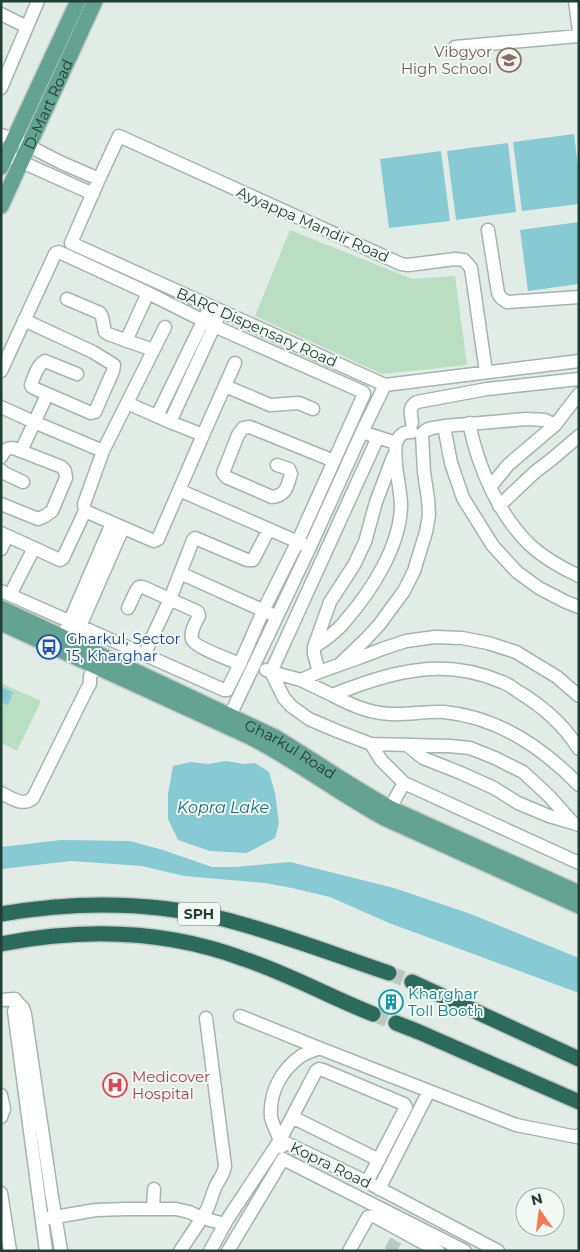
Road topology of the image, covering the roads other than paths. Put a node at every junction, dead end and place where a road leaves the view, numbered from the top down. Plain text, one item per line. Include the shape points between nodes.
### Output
1 (38, 1) edge
2 (78, 1) edge
3 (95, 1) edge
4 (575, 1) edge
5 (1, 14) edge
6 (27, 27) junction
7 (579, 31) edge
8 (579, 36) edge
9 (455, 48) dead end
10 (1, 88) edge
11 (8, 137) edge
12 (28, 146) junction
13 (3, 158) edge
14 (22, 162) junction
15 (99, 179) junction
16 (93, 194) junction
17 (1, 206) edge
18 (488, 230) dead end
19 (148, 293) junction
20 (579, 297) edge
21 (67, 299) dead end
22 (26, 302) dead end
23 (216, 309) junction
24 (24, 320) junction
25 (209, 323) junction
26 (165, 328) dead end
27 (126, 341) junction
28 (153, 350) junction
29 (1, 352) edge
30 (579, 361) edge
31 (235, 363) dead end
32 (1, 371) edge
33 (486, 372) junction
34 (77, 374) dead end
35 (579, 379) edge
36 (386, 385) junction
37 (225, 386) junction
38 (47, 394) junction
39 (579, 394) edge
40 (127, 403) junction
41 (1, 407) edge
42 (313, 410) dead end
43 (158, 416) junction
44 (34, 422) junction
45 (170, 422) junction
46 (470, 423) junction
47 (555, 425) junction
48 (444, 426) junction
49 (362, 432) junction
50 (203, 435) junction
51 (579, 436) edge
52 (378, 437) junction
53 (395, 448) junction
54 (103, 450) junction
55 (21, 451) junction
56 (1, 457) edge
57 (334, 461) junction
58 (277, 465) dead end
59 (1, 470) edge
60 (23, 482) dead end
61 (490, 486) junction
62 (179, 490) junction
63 (1, 504) edge
64 (499, 506) junction
65 (85, 511) junction
66 (117, 526) junction
67 (269, 529) junction
68 (4, 534) edge
69 (298, 541) junction
70 (310, 547) junction
71 (34, 548) junction
72 (1, 549) edge
73 (180, 572) junction
74 (579, 576) edge
75 (6, 593) edge
76 (170, 600) junction
77 (579, 607) edge
78 (1, 608) edge
79 (128, 608) dead end
80 (264, 611) junction
81 (277, 616) junction
82 (1, 623) edge
83 (75, 624) junction
84 (65, 645) junction
85 (314, 647) junction
86 (144, 655) junction
87 (240, 664) junction
88 (254, 664) junction
89 (339, 665) junction
90 (271, 672) junction
91 (319, 672) junction
92 (91, 675) junction
93 (301, 680) junction
94 (332, 695) junction
95 (579, 696) edge
96 (70, 714) dead end
97 (228, 721) junction
98 (371, 744) junction
99 (407, 746) junction
100 (579, 749) edge
101 (404, 783) junction
102 (579, 785) edge
103 (1, 793) edge
104 (387, 813) junction
105 (576, 824) edge
106 (579, 863) edge
107 (579, 893) edge
108 (579, 906) edge
109 (1, 914) edge
110 (1, 944) edge
111 (389, 973) tunnel mouth
112 (412, 982) tunnel mouth
113 (1, 1000) edge
114 (373, 1014) tunnel mouth
115 (240, 1016) dead end
116 (206, 1018) dead end
117 (396, 1023) tunnel mouth
118 (318, 1048) junction
119 (579, 1058) edge
120 (415, 1086) junction
121 (429, 1091) junction
122 (1, 1095) edge
123 (579, 1102) edge
124 (404, 1104) junction
125 (1, 1117) edge
126 (292, 1117) junction
127 (579, 1135) edge
128 (280, 1140) junction
129 (283, 1159) junction
130 (379, 1160) junction
131 (261, 1170) junction
132 (273, 1176) junction
133 (367, 1182) junction
134 (154, 1189) dead end
135 (379, 1189) junction
136 (45, 1198) junction
137 (2, 1201) edge
138 (368, 1201) junction
139 (153, 1209) junction
140 (205, 1213) junction
141 (55, 1217) junction
142 (42, 1220) junction
143 (228, 1220) junction
144 (403, 1228) junction
145 (5, 1235) edge
146 (10, 1251) edge
147 (46, 1251) edge
148 (61, 1251) edge
149 (180, 1251) edge
150 (210, 1251) edge
151 (228, 1251) edge
152 (341, 1251) edge
153 (348, 1251) edge
154 (438, 1251) edge
155 (465, 1251) edge
156 (498, 1251) edge

1 - 6 street
2 - 11 main road, D-Mart Road
3 - 12 main road, D-Mart Road
4 - 7 street
5 - 6 street
6 - 10 street
8 - 9 street
11 - 12 street
11 - 13 main road, D-Mart Road
12 - 14 main road, D-Mart Road
12 - 15 street
13 - 14 street
14 - 16 street
14 - 17 main road, D-Mart Road
15 - 16 street, Ayyappa Mandir Road
15 - 33 street, Ayyappa Mandir Road via 119,136 401,264 464,260 471,268
16 - 23 street, BARC Dispensary Road via 71,243
18 - 20 street via 498,293 506,302
19 - 24 street via 59,252
19 - 25 street
19 - 27 street
21 - 27 street via 100,313 105,332
22 - 29 street
23 - 25 street
23 - 36 street, BARC Dispensary Road
24 - 32 street
24 - 38 street via 114,365 95,412
25 - 43 street
25 - 45 street
25 - 57 street via 363,392
26 - 28 street
27 - 28 street
28 - 40 street
30 - 33 street
31 - 37 street
33 - 36 street
34 - 38 street via 45,361 41,363 31,385
35 - 53 street via 487,389 417,402 411,408 412,427 399,436
36 - 49 street
37 - 42 street via 270,405 299,403
37 - 50 street
38 - 44 street
39 - 47 street
40 - 43 street
40 - 54 street
41 - 44 street
43 - 45 street
44 - 54 street
44 - 55 street
45 - 50 street
46 - 47 street via 527,419 545,420
46 - 48 street
46 - 61 street via 480,464
47 - 61 street via 508,465
48 - 77 street via 451,463 463,498 493,546 517,572 539,588
48 - 89 street via 426,430 422,435 429,515 414,571 379,625
49 - 52 street
49 - 70 street
50 - 62 street
51 - 64 street
52 - 53 street
52 - 90 street
53 - 85 street via 365,542 354,566 330,602
53 - 85 street via 401,503 396,536 388,556 346,622
54 - 65 street via 84,504
55 - 56 street via 8,448
55 - 63 street via 62,466 66,478 52,511 45,516 38,518
57 - 58 street via 250,426 238,434 223,473 272,497 279,496 285,492 291,474
57 - 69 street
59 - 60 street
61 - 64 street
62 - 66 street via 158,539 154,541
62 - 67 street
64 - 74 street via 531,545 558,566
65 - 66 street
65 - 71 street via 63,558 60,560
66 - 83 street
67 - 69 street
67 - 73 street via 253,560 195,538
68 - 71 street
68 - 72 street
69 - 70 street
69 - 80 street
70 - 81 street
71 - 75 street
73 - 76 street
73 - 80 street
75 - 83 street
76 - 79 street via 139,587
76 - 86 street
76 - 87 street via 198,612 192,629 195,643
78 - 84 main road, Gharkul Road
80 - 81 street
80 - 87 street
81 - 88 street
82 - 84 main road, Gharkul Road
83 - 84 street
83 - 86 street
84 - 92 main road, Gharkul Road
85 - 91 street
86 - 87 street via 224,690 229,687
88 - 90 street
88 - 97 street
89 - 91 street
89 - 95 street via 406,641 462,638 516,652 557,677
90 - 93 street
90 - 98 street via 284,698 309,719
91 - 93 street
92 - 96 street
92 - 97 main road, Gharkul Road
92 - 103 street via 33,798 23,803
93 - 94 street
94 - 100 street via 412,671 454,669 470,672 504,683 530,699 560,724
94 - 102 street via 371,712 442,712 502,728 550,757
97 - 104 main road, Gharkul Road via 275,737 363,793
98 - 99 street
98 - 101 street via 381,760
99 - 105 street via 423,758 494,788 518,803
99 - 105 street via 470,748 495,758 523,772
101 - 104 street
101 - 106 street
104 - 107 main road, Gharkul Road
104 - 108 main road, Gharkul Road
109 - 111 highway, SPH via 96,904 192,912 256,929
110 - 114 highway, SPH via 96,933 186,942 251,961
112 - 119 highway
113 - 136 street via 16,999 18,1003 14,1011
115 - 118 street
116 - 140 street via 225,1166
117 - 123 highway
118 - 120 street
118 - 128 street via 294,1062 277,1082 271,1118
120 - 121 street
120 - 124 street
121 - 127 street via 516,1125
121 - 135 street
122 - 125 street via 4,1110
124 - 126 street via 319,1069
124 - 130 street via 404,1112
126 - 128 street
126 - 130 street
128 - 129 street
128 - 131 street, Kopra Road
128 - 133 street, Kopra Road
129 - 132 street, Kopra Road
129 - 138 street, Kopra Road
130 - 133 street
131 - 132 street
131 - 143 street, Kopra Road
132 - 151 street, Kopra Road
133 - 135 street, Kopra Road
134 - 139 street
135 - 156 street, Kopra Road
136 - 141 street
136 - 142 street
137 - 145 street
138 - 144 street, Kopra Road
138 - 152 street
139 - 140 street
139 - 141 street via 96,1210
140 - 143 street
140 - 149 street
141 - 142 street
141 - 148 street
142 - 147 street
143 - 150 street, Kopra Road
144 - 153 street via 374,1216 368,1217
144 - 154 street
144 - 155 street, Kopra Road
145 - 146 street

